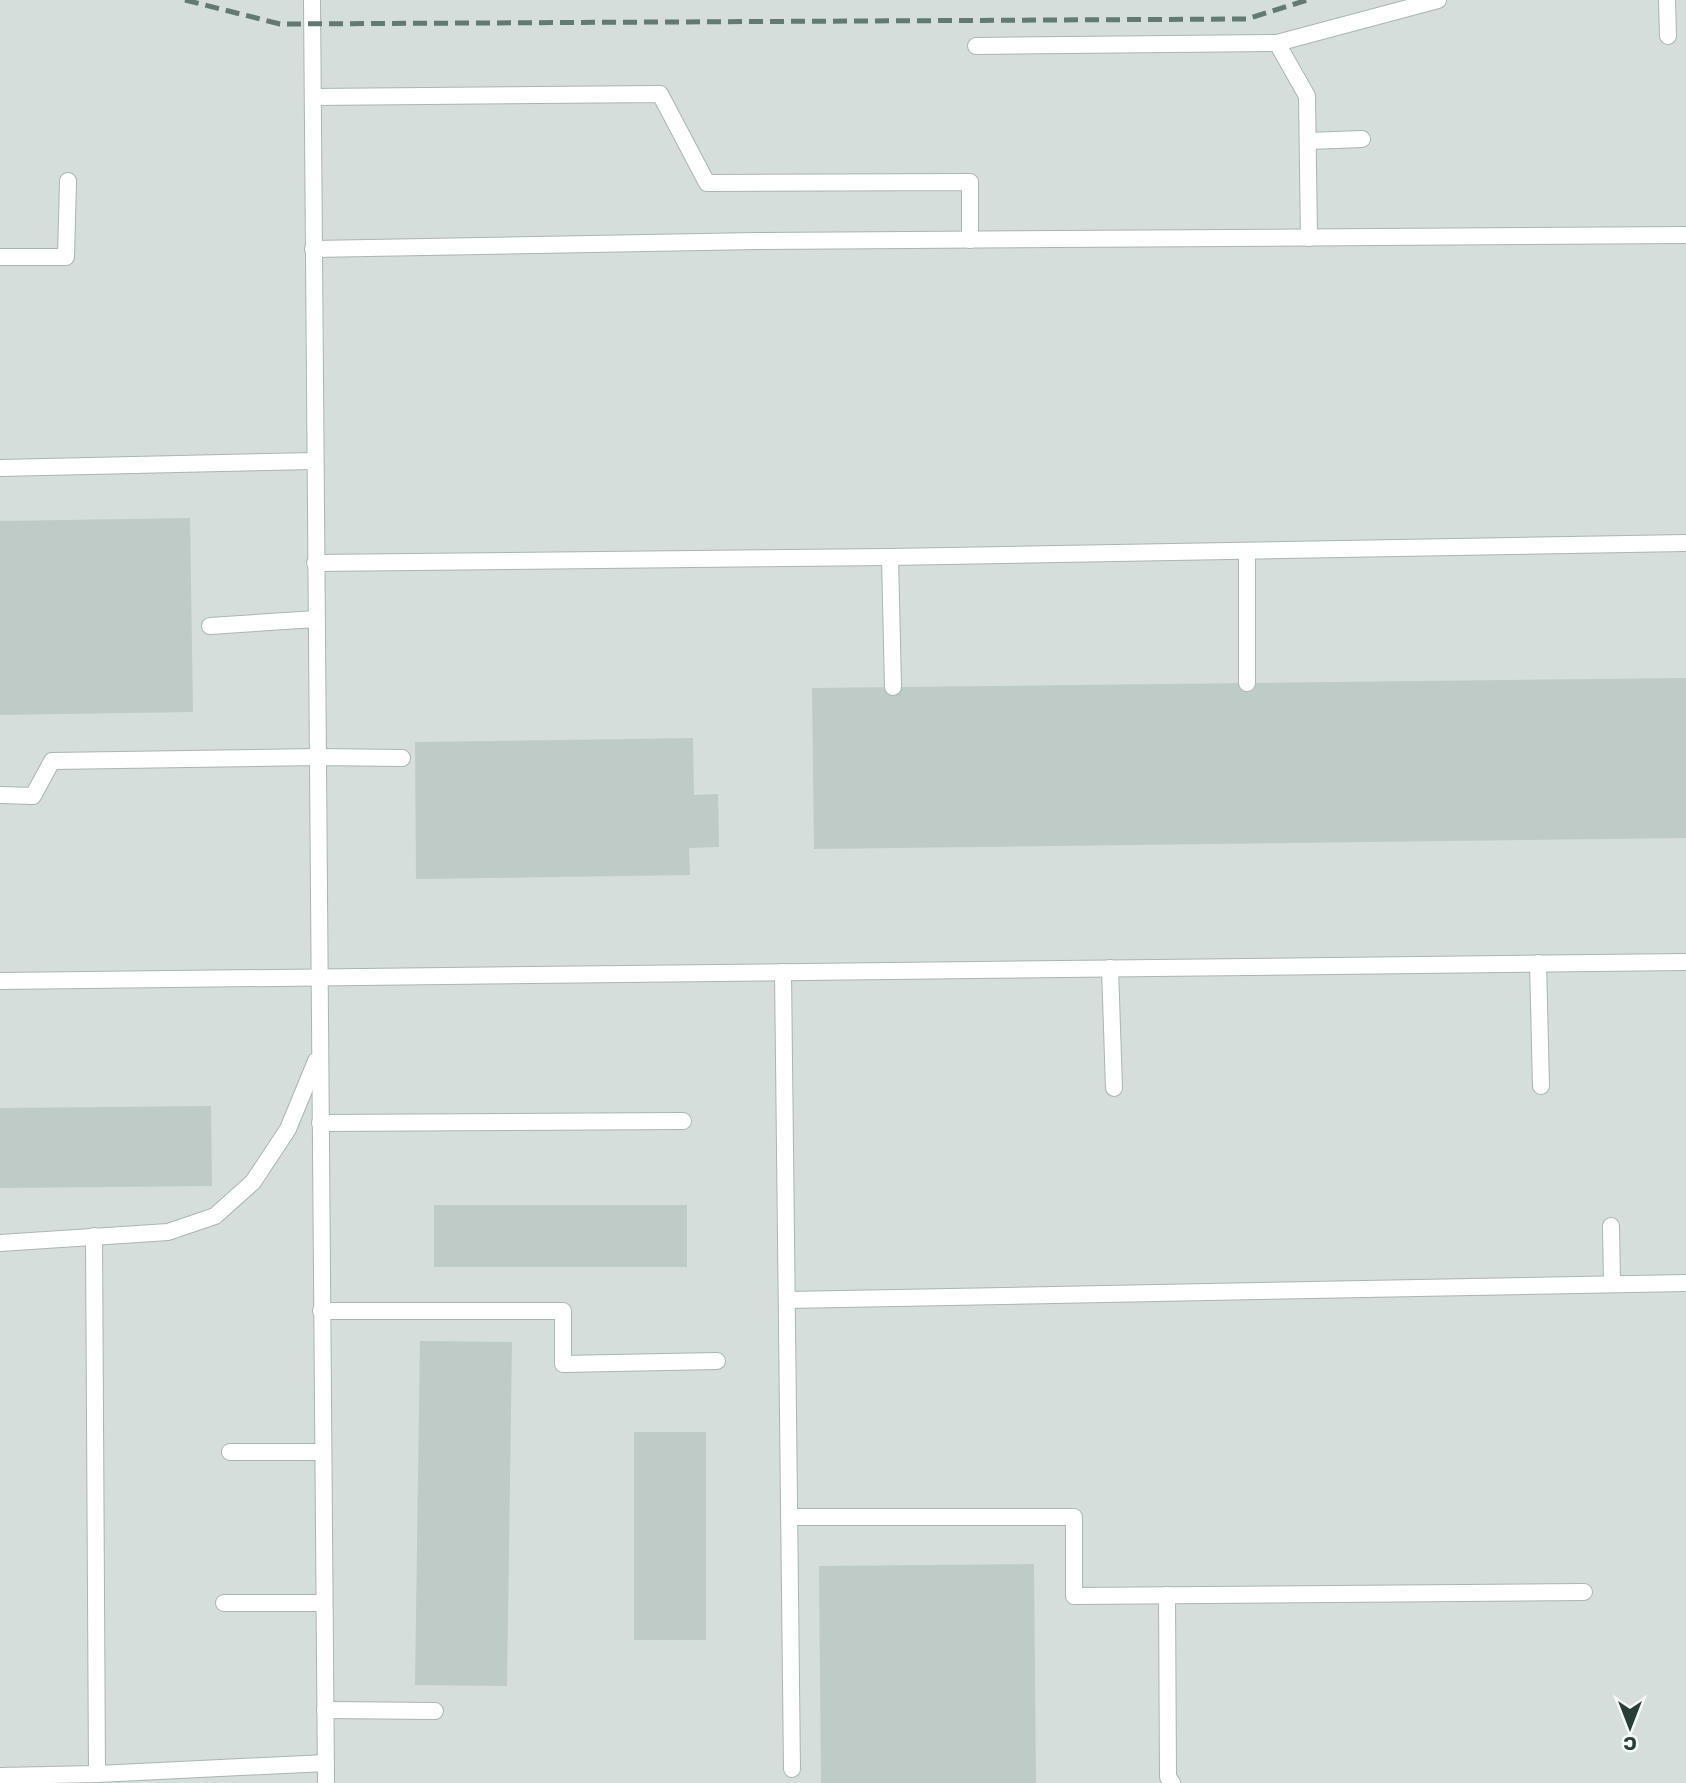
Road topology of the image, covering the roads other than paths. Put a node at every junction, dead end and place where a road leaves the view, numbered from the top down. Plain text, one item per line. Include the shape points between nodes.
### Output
1 (312, 0) edge
2 (1438, 0) edge
3 (1668, 0) edge
4 (1668, 36) dead end
5 (1278, 43) junction
6 (976, 46) dead end
7 (313, 97) junction
8 (1362, 139) dead end
9 (1308, 141) junction
10 (68, 181) dead end
11 (1686, 235) edge
12 (1309, 238) junction
13 (970, 240) junction
14 (313, 249) junction
15 (0, 257) edge
16 (315, 461) junction
17 (0, 468) edge
18 (1686, 544) edge
19 (1247, 551) junction
20 (890, 557) junction
21 (316, 564) junction
22 (316, 619) junction
23 (210, 626) dead end
24 (1247, 683) dead end
25 (894, 687) dead end
26 (317, 757) junction
27 (402, 758) dead end
28 (0, 795) edge
29 (1686, 962) edge
30 (1538, 963) junction
31 (1110, 968) junction
32 (783, 972) junction
33 (319, 978) junction
34 (0, 981) edge
35 (319, 1052) junction
36 (1541, 1086) dead end
37 (1114, 1088) dead end
38 (682, 1121) dead end
39 (320, 1123) junction
40 (1611, 1226) dead end
41 (94, 1236) junction
42 (0, 1243) edge
43 (1686, 1283) edge
44 (1612, 1284) junction
45 (787, 1300) junction
46 (321, 1311) junction
47 (717, 1362) dead end
48 (230, 1452) dead end
49 (322, 1452) junction
50 (789, 1517) junction
51 (1584, 1592) dead end
52 (1167, 1595) junction
53 (224, 1603) dead end
54 (323, 1603) junction
55 (325, 1710) junction
56 (435, 1711) dead end
57 (326, 1763) junction
58 (792, 1769) dead end
59 (97, 1774) junction
60 (0, 1776) edge
61 (326, 1783) edge
62 (1172, 1783) edge

1 - 7 lane
2 - 5 lane
3 - 4 lane
5 - 6 lane
5 - 9 lane via 1307,96
7 - 13 lane via 660,94 707,183 970,182
7 - 14 lane
8 - 9 lane
9 - 12 lane
10 - 15 lane via 66,257
11 - 12 lane
12 - 13 lane
13 - 14 lane
14 - 16 lane
16 - 17 lane
16 - 21 lane
18 - 19 lane
19 - 20 lane
19 - 24 lane
20 - 21 lane
20 - 25 lane
21 - 22 lane
22 - 23 lane
22 - 26 lane
26 - 27 lane
26 - 28 lane via 52,761 33,796
26 - 33 lane
29 - 30 lane
30 - 31 lane
30 - 36 lane
31 - 32 lane
31 - 37 lane
32 - 33 lane
32 - 45 lane
33 - 34 lane
33 - 35 lane
35 - 39 lane
35 - 41 lane via 288,1129 253,1182 215,1216 168,1232
38 - 39 lane
39 - 46 lane
40 - 44 lane
41 - 42 lane
41 - 59 lane
43 - 44 lane
44 - 45 lane
45 - 50 lane
46 - 47 lane via 563,1311 563,1364
46 - 49 lane
48 - 49 lane
49 - 54 lane
50 - 52 lane via 1074,1517 1074,1596
50 - 58 lane
51 - 52 lane
52 - 62 lane via 1168,1777
53 - 54 lane
54 - 55 lane
55 - 56 lane
55 - 57 lane
57 - 59 lane
57 - 61 lane
59 - 60 lane

